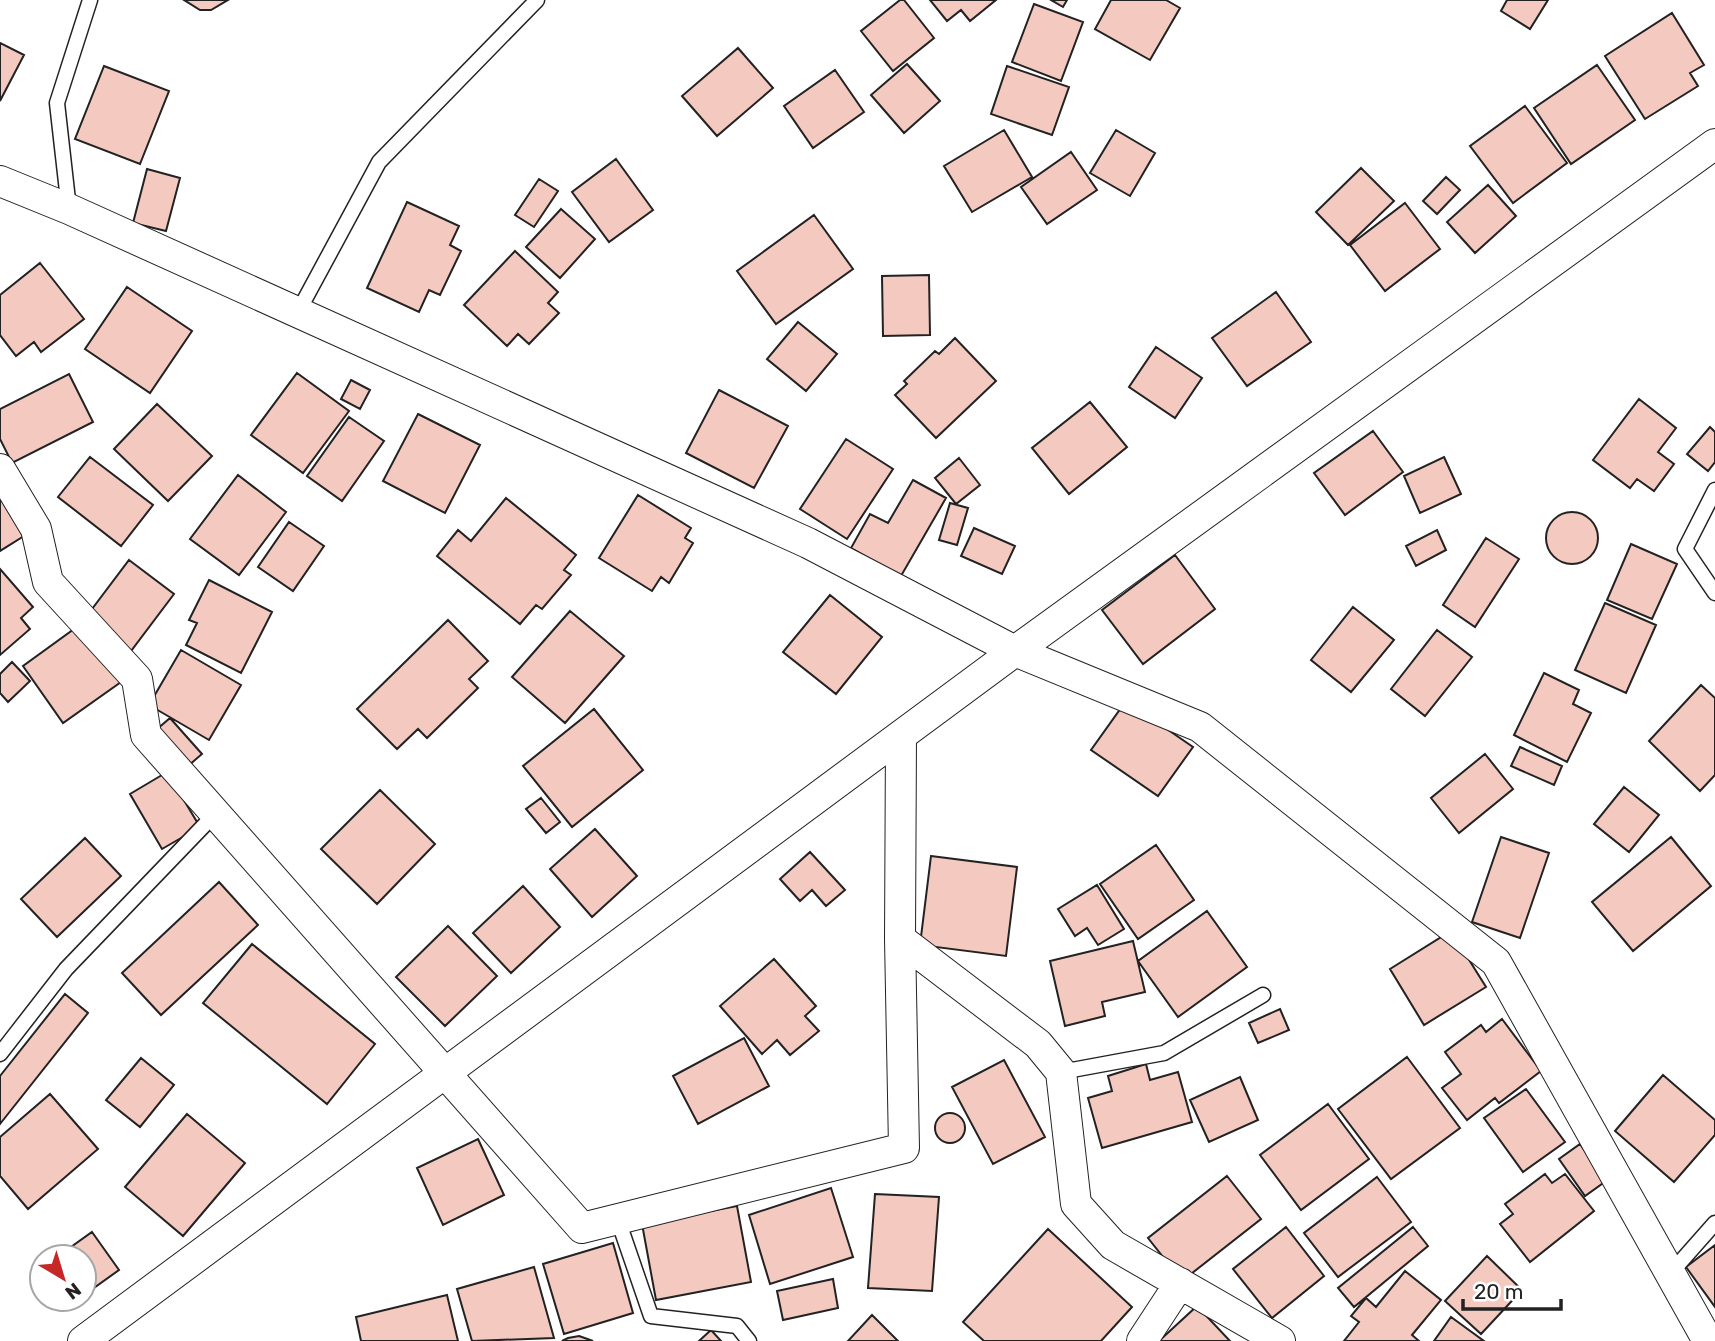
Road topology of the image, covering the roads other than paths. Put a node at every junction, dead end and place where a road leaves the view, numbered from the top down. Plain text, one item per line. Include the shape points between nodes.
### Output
1 (90, 0) edge
2 (537, 0) edge
3 (1715, 144) edge
4 (0, 181) edge
5 (69, 209) junction
6 (298, 313) junction
7 (0, 468) edge
8 (1715, 490) edge
9 (1715, 593) edge
10 (1015, 650) junction
11 (901, 737) junction
12 (216, 813) junction
13 (900, 939) junction
14 (1263, 995) dead end
15 (0, 1054) edge
16 (447, 1072) junction
17 (1061, 1072) junction
18 (618, 1220) junction
19 (1715, 1223) edge
20 (1669, 1275) junction
21 (1180, 1283) junction
22 (83, 1341) edge
23 (750, 1341) edge
24 (1142, 1341) edge
25 (1280, 1341) edge
26 (1708, 1341) edge

1 - 5 lane via 57,103
2 - 6 lane via 379,162
3 - 10 street
4 - 5 street
5 - 6 street
6 - 10 street via 808,543
7 - 12 street via 36,529 48,582 137,679 146,735
8 - 9 lane via 1685,549
10 - 11 street
10 - 20 street via 1200,727 1496,962
11 - 13 street
11 - 16 street
12 - 15 lane via 66,969
12 - 16 street
13 - 17 street via 1038,1044
13 - 18 street via 904,1148
14 - 17 lane via 1164,1053
16 - 18 street via 582,1228
16 - 22 street
17 - 21 street via 1076,1204 1114,1245
18 - 23 lane via 652,1316 737,1326
19 - 20 lane
20 - 26 street
21 - 24 street
21 - 25 street

